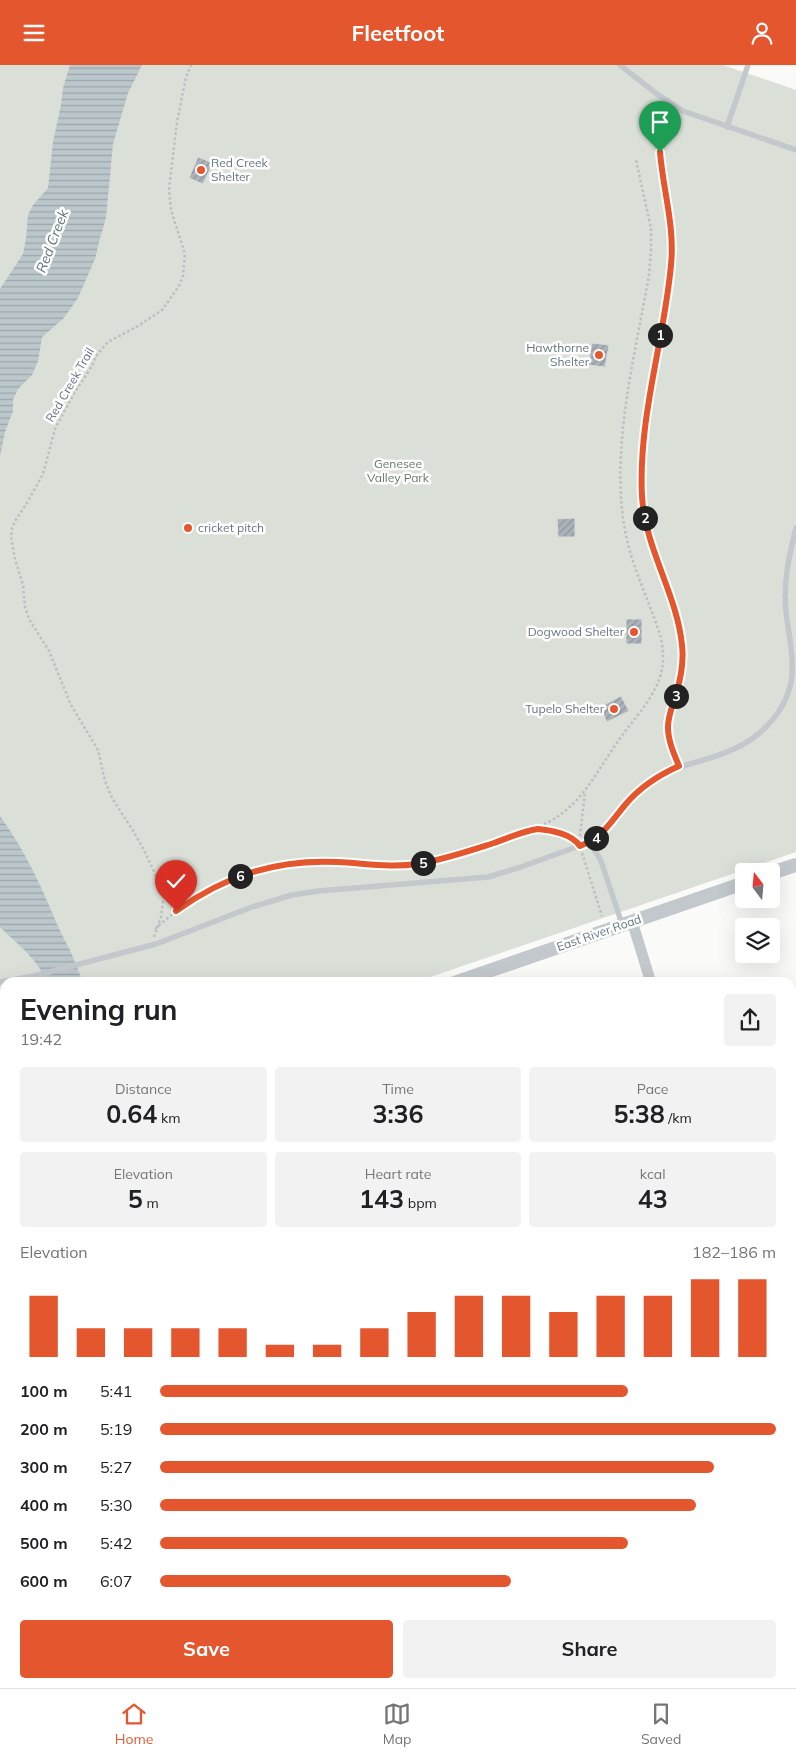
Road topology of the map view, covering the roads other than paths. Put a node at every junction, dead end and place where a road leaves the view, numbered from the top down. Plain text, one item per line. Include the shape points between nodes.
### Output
1 (620, 65) edge
2 (748, 65) edge
3 (673, 105) junction
4 (727, 127) junction
5 (796, 150) edge
6 (796, 528) edge
7 (679, 766) junction
8 (590, 841) junction
9 (796, 865) edge
10 (780, 870) edge
11 (735, 886) edge
12 (627, 923) junction
13 (28, 977) edge
14 (471, 977) edge
15 (649, 977) edge

1 - 3 lane
2 - 4 lane
3 - 4 lane
3 - 7 lane via 662,132 660,152 672,232 671,264 645,427 642,485 649,537 675,612 682,646 682,669 668,728 670,745
4 - 5 lane
6 - 7 lane via 786,573 792,675 784,702 768,725 745,743 720,755
7 - 8 lane via 646,785 606,829
8 - 12 lane
8 - 13 lane via 488,877 292,895 156,944
9 - 10 street
11 - 12 street, East River Road
12 - 14 street, East River Road
12 - 15 street

